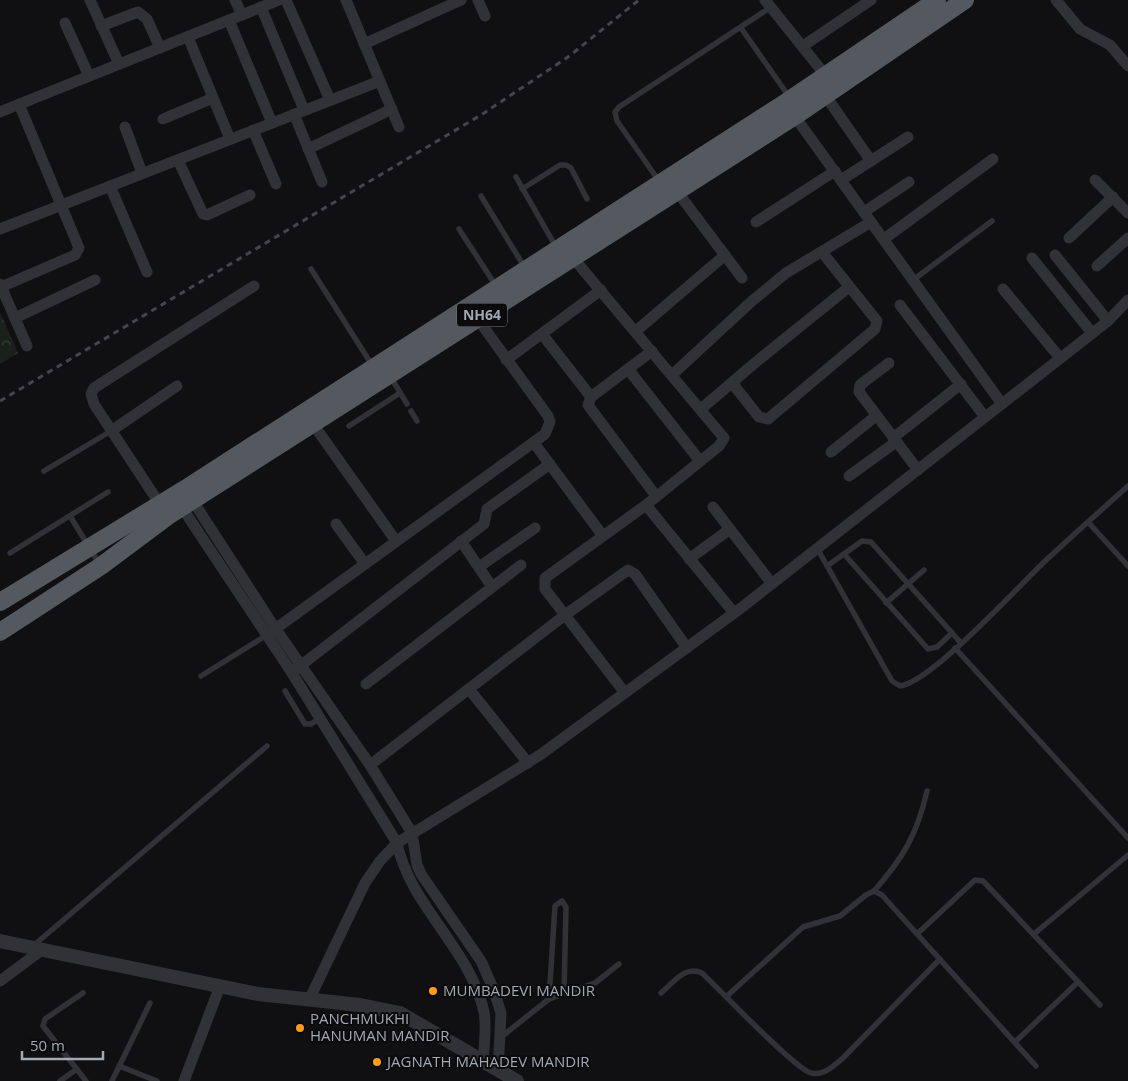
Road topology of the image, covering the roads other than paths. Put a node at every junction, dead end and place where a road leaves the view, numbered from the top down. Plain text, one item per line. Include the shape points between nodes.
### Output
1 (90, 0) edge
2 (235, 0) edge
3 (279, 0) edge
4 (286, 0) edge
5 (346, 0) edge
6 (461, 0) edge
7 (478, 0) edge
8 (872, 0) edge
9 (937, 0) edge
10 (1056, 0) edge
11 (960, 1) edge
12 (768, 3) edge
13 (261, 7) junction
14 (242, 15) junction
15 (485, 16) dead end
16 (229, 20) junction
17 (65, 23) dead end
18 (101, 26) junction
19 (741, 28) junction
20 (188, 37) junction
21 (364, 44) junction
22 (803, 46) junction
23 (160, 48) junction
24 (119, 64) junction
25 (1128, 66) edge
26 (89, 76) junction
27 (380, 81) junction
28 (829, 86) junction
29 (213, 98) junction
30 (330, 100) junction
31 (19, 104) junction
32 (790, 106) junction
33 (392, 109) junction
34 (0, 112) edge
35 (299, 112) junction
36 (163, 119) dead end
37 (272, 123) junction
38 (125, 127) dead end
39 (399, 127) dead end
40 (253, 130) junction
41 (908, 137) dead end
42 (230, 139) junction
43 (308, 149) junction
44 (993, 159) dead end
45 (178, 160) junction
46 (871, 160) junction
47 (142, 174) junction
48 (838, 175) junction
49 (516, 177) dead end
50 (1095, 180) dead end
51 (322, 182) dead end
52 (909, 182) dead end
53 (276, 184) dead end
54 (110, 186) junction
55 (668, 187) junction
56 (522, 188) junction
57 (250, 195) dead end
58 (481, 196) dead end
59 (1113, 197) junction
60 (587, 199) dead end
61 (61, 206) junction
62 (1127, 211) edge
63 (864, 212) junction
64 (992, 221) dead end
65 (756, 222) dead end
66 (871, 222) junction
67 (0, 229) edge
68 (459, 229) dead end
69 (1069, 238) dead end
70 (1128, 238) edge
71 (884, 239) junction
72 (564, 251) junction
73 (822, 252) junction
74 (725, 255) junction
75 (1055, 255) dead end
76 (1032, 258) dead end
77 (1097, 266) dead end
78 (311, 269) dead end
79 (526, 269) junction
80 (147, 272) dead end
81 (742, 278) dead end
82 (96, 280) dead end
83 (913, 280) junction
84 (1, 286) edge
85 (254, 286) dead end
86 (849, 287) junction
87 (497, 288) junction
88 (1003, 289) dead end
89 (601, 290) junction
90 (1128, 300) edge
91 (900, 305) dead end
92 (15, 318) junction
93 (477, 318) junction
94 (1108, 321) junction
95 (636, 330) junction
96 (1092, 333) junction
97 (542, 334) junction
98 (27, 346) dead end
99 (652, 351) junction
100 (1060, 358) junction
101 (506, 360) junction
102 (889, 363) dead end
103 (628, 369) junction
104 (381, 374) junction
105 (672, 375) junction
106 (732, 383) junction
107 (961, 384) junction
108 (177, 386) dead end
109 (400, 393) junction
110 (591, 397) junction
111 (407, 404) dead end
112 (1002, 404) junction
113 (701, 409) junction
114 (411, 411) dead end
115 (876, 416) junction
116 (985, 417) junction
117 (417, 421) dead end
118 (313, 424) junction
119 (349, 426) dead end
120 (111, 431) junction
121 (894, 440) junction
122 (534, 443) junction
123 (831, 452) dead end
124 (700, 461) junction
125 (550, 464) junction
126 (918, 470) junction
127 (44, 471) dead end
128 (849, 476) dead end
129 (1128, 486) edge
130 (108, 492) dead end
131 (656, 496) junction
132 (177, 502) junction
133 (646, 504) junction
134 (713, 507) dead end
135 (70, 516) junction
136 (1088, 522) junction
137 (336, 524) dead end
138 (535, 528) dead end
139 (730, 529) junction
140 (603, 536) junction
141 (396, 541) junction
142 (461, 541) junction
143 (90, 548) junction
144 (818, 548) junction
145 (10, 554) dead end
146 (844, 554) junction
147 (689, 559) junction
148 (365, 564) junction
149 (521, 565) dead end
150 (101, 566) junction
151 (827, 566) junction
152 (1128, 566) edge
153 (479, 567) junction
154 (924, 570) dead end
155 (772, 584) junction
156 (907, 585) junction
157 (492, 587) junction
158 (0, 602) edge
159 (886, 603) junction
160 (734, 613) junction
161 (565, 615) junction
162 (0, 618) edge
163 (271, 631) junction
164 (0, 632) edge
165 (952, 633) junction
166 (961, 643) junction
167 (687, 648) junction
168 (955, 648) junction
169 (296, 669) junction
170 (201, 676) dead end
171 (366, 684) dead end
172 (469, 689) junction
173 (285, 691) dead end
174 (625, 693) junction
175 (320, 718) junction
176 (267, 746) dead end
177 (528, 763) junction
178 (370, 766) junction
179 (928, 791) dead end
180 (412, 833) junction
181 (1128, 838) edge
182 (397, 842) junction
183 (1128, 855) edge
184 (874, 891) junction
185 (917, 934) junction
186 (1034, 934) junction
187 (0, 941) edge
188 (37, 948) junction
189 (940, 959) junction
190 (619, 964) dead end
191 (0, 981) edge
192 (1078, 982) junction
193 (220, 986) junction
194 (83, 993) dead end
195 (564, 993) junction
196 (661, 993) dead end
197 (726, 996) junction
198 (549, 999) junction
199 (309, 1000) junction
200 (150, 1003) dead end
201 (1100, 1005) dead end
202 (501, 1037) junction
203 (1015, 1042) junction
204 (483, 1061) junction
205 (119, 1066) junction
206 (1036, 1066) dead end
207 (76, 1070) junction
208 (498, 1071) junction
209 (60, 1081) edge
210 (86, 1081) edge
211 (112, 1081) edge
212 (157, 1081) edge
213 (184, 1081) edge
214 (517, 1081) edge

1 - 18 street
2 - 14 street
3 - 13 street
4 - 30 street
5 - 21 street
6 - 21 street
7 - 15 street
8 - 22 street
9 - 28 highway, NH64
10 - 25 street via 1080,29 1110,45
11 - 28 highway, NH64
12 - 19 lane
12 - 22 street
13 - 14 street
13 - 35 street
14 - 16 street
16 - 20 street
16 - 37 street
17 - 26 street
18 - 23 street via 138,12 147,19
18 - 24 street
19 - 32 lane
19 - 55 lane via 615,112 617,121
20 - 23 street
20 - 29 street
21 - 27 street
22 - 28 street
23 - 24 street
24 - 26 street
26 - 31 street
27 - 30 street
27 - 33 street
28 - 32 highway, NH64
28 - 46 street
29 - 36 street
29 - 42 street
30 - 35 street
31 - 34 street
31 - 61 street
32 - 48 street
32 - 55 highway, NH64
33 - 39 street
33 - 43 street
35 - 37 street
35 - 43 street
37 - 40 street
38 - 47 street
40 - 42 street
40 - 53 street
41 - 46 street
42 - 45 street
43 - 51 street
44 - 71 street
45 - 47 street
45 - 57 street via 203,214
46 - 48 street
47 - 54 street
48 - 63 street
48 - 65 street
49 - 56 lane
50 - 59 street
52 - 63 street
54 - 61 street
54 - 80 street
55 - 72 highway, NH64
55 - 74 street
56 - 60 lane via 566,164
56 - 72 lane
58 - 79 lane
59 - 62 street
59 - 69 street
61 - 67 street
61 - 84 street via 77,242 78,253
63 - 66 street
64 - 83 lane
66 - 71 street
66 - 73 street
68 - 87 lane
70 - 77 street
71 - 83 street
72 - 79 highway, NH64
72 - 89 street
72 - 93 highway, NH64
73 - 86 street
73 - 105 street via 786,273
74 - 81 street
74 - 95 street
75 - 94 street
76 - 96 street
78 - 104 lane
79 - 87 highway, NH64
82 - 92 street
83 - 112 street
84 - 92 street
85 - 120 street via 94,388 91,394 94,404
86 - 106 street
86 - 106 street via 876,321 875,329 775,414 768,419 759,417
87 - 104 highway, NH64
88 - 100 street
89 - 95 street
89 - 97 street
90 - 94 street
91 - 107 street
92 - 98 street
93 - 101 street
93 - 104 highway, NH64
94 - 96 street
95 - 99 street
96 - 100 street
97 - 101 street
97 - 110 street
99 - 103 street
99 - 105 street
100 - 112 street
101 - 122 street via 548,416 548,428
102 - 115 street via 860,385 861,396
103 - 110 street
103 - 124 street
104 - 109 lane
104 - 118 highway, NH64
104 - 132 highway, NH64
105 - 113 street
106 - 113 street
107 - 116 street
107 - 121 street
108 - 120 street
109 - 111 lane
109 - 119 lane
110 - 131 street via 588,405 591,412
112 - 116 street
113 - 124 street via 724,438
114 - 117 lane
115 - 121 street
115 - 123 street
116 - 126 street
118 - 132 highway, NH64
118 - 141 street
120 - 127 lane
120 - 132 street
121 - 126 street
121 - 128 street
122 - 125 street
122 - 141 street
124 - 131 street
125 - 140 street
125 - 142 street via 487,509 484,524
126 - 144 street
129 - 136 lane
130 - 135 lane
131 - 133 street
132 - 143 highway, NH64
132 - 150 highway, NH64
132 - 163 street
133 - 140 street
133 - 147 street
134 - 139 street
135 - 143 lane
135 - 145 lane
136 - 152 lane
136 - 166 lane
137 - 148 street
138 - 153 street
139 - 147 street
139 - 155 street
140 - 161 street via 544,578 545,589
141 - 148 street
142 - 153 street
142 - 169 street
143 - 150 lane
143 - 158 highway, NH64
143 - 162 highway via 81,566
144 - 151 lane
144 - 155 street
146 - 151 lane
146 - 156 lane via 862,540 871,542
146 - 159 lane
147 - 160 street
148 - 163 street
149 - 157 street
150 - 164 highway, NH64
151 - 168 lane via 892,681 900,686 919,679
153 - 157 street
154 - 156 lane
155 - 160 street
156 - 159 lane
156 - 165 lane
157 - 171 street
159 - 165 lane via 928,649 937,647
160 - 167 street
161 - 167 street via 630,570
161 - 172 street
161 - 174 street
163 - 169 street
163 - 170 lane
165 - 166 lane
166 - 168 lane
167 - 174 street
168 - 181 lane
169 - 175 street
169 - 178 street
172 - 177 street
172 - 178 street
173 - 175 lane via 305,724
174 - 177 street
175 - 182 street
176 - 188 lane
177 - 180 street
178 - 180 street
179 - 184 lane via 912,840
180 - 182 street
180 - 202 street via 421,874 487,972 501,1013
182 - 199 street via 365,883
182 - 204 street via 410,880 470,970 486,1028
183 - 186 lane
184 - 185 lane via 882,895
184 - 197 lane via 840,916 803,927
185 - 186 lane via 974,880 983,881 993,889
185 - 189 lane
186 - 192 lane
187 - 188 street
188 - 191 street
188 - 193 street
189 - 197 lane via 842,1059 818,1074 808,1073
189 - 203 lane
190 - 195 lane via 595,984
192 - 201 lane
192 - 203 lane
193 - 199 street
193 - 213 street
194 - 207 lane via 43,1023 44,1030
195 - 198 lane
195 - 198 lane via 566,907 562,901 554,906
196 - 197 lane via 688,970 694,969
198 - 202 lane
199 - 204 street via 400,1013
200 - 205 lane
202 - 208 street
203 - 206 lane
204 - 208 street
205 - 211 lane
205 - 212 lane
207 - 209 lane
207 - 210 lane
208 - 214 street

